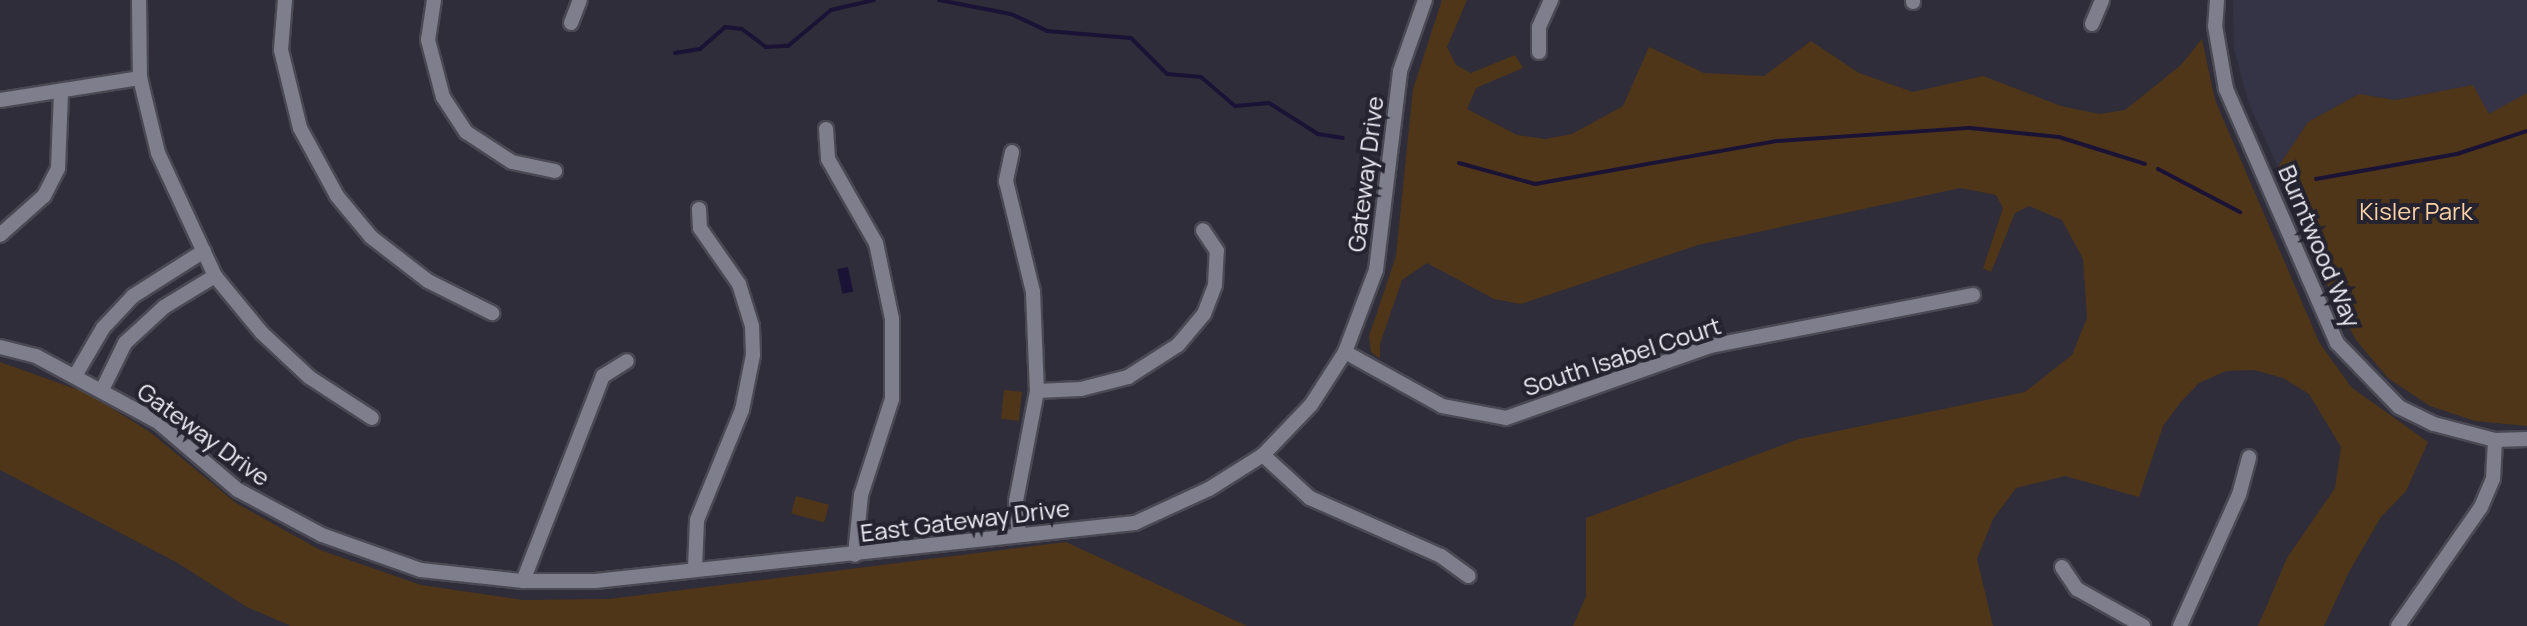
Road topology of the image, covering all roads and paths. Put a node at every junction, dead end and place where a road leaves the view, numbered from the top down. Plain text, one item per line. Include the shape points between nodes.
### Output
1 (139, 0) edge
2 (285, 0) edge
3 (434, 0) edge
4 (580, 0) edge
5 (1425, 0) edge
6 (1551, 0) edge
7 (2102, 0) edge
8 (2217, 0) edge
9 (571, 23) dead end
10 (2092, 24) dead end
11 (1539, 52) dead end
12 (140, 78) junction
13 (61, 93) junction
14 (0, 100) edge
15 (826, 129) dead end
16 (1012, 152) dead end
17 (555, 171) dead end
18 (699, 209) dead end
19 (1203, 230) dead end
20 (0, 235) edge
21 (204, 251) junction
22 (215, 276) junction
23 (1973, 295) dead end
24 (492, 313) dead end
25 (0, 347) edge
26 (1345, 352) junction
27 (627, 361) dead end
28 (75, 376) junction
29 (102, 390) junction
30 (1037, 391) junction
31 (372, 418) dead end
32 (2527, 439) edge
33 (2495, 440) junction
34 (1263, 455) junction
35 (2249, 457) dead end
36 (1019, 535) junction
37 (855, 555) junction
38 (2062, 567) dead end
39 (695, 568) junction
40 (1469, 576) dead end
41 (523, 581) junction
42 (2143, 626) edge
43 (2180, 626) edge
44 (2398, 626) edge

1 - 12 street
2 - 24 street via 281,50 300,128 337,196 371,237 416,272
3 - 17 street via 428,40 443,97 466,132 512,162
4 - 9 street
5 - 26 street, Gateway Drive via 1400,71 1376,270
6 - 11 street via 1539,27
7 - 10 street
8 - 33 street, Burntwood Way via 2215,26 2226,89 2337,343 2399,407 2434,424
12 - 13 street
12 - 21 street via 158,153
13 - 14 street
13 - 20 street via 58,168 44,196
15 - 37 street via 828,159 876,243 892,319 892,399 861,495
16 - 30 street via 1006,181 1033,292
18 - 39 street via 700,228 739,284 752,326 753,355 742,410 697,520
19 - 30 street via 1217,251 1215,285 1204,314 1178,345 1128,377 1081,389
21 - 22 street
21 - 28 street via 133,296 103,328
22 - 29 street via 164,307 125,343
22 - 31 street via 262,333 309,377
23 - 26 street, South Isabel Court via 1710,346 1506,418 1442,406
25 - 28 street, Gateway Drive via 36,356
26 - 34 street, East Gateway Drive via 1311,405
27 - 41 street via 603,376
28 - 29 street, Gateway Drive
29 - 41 street, Gateway Drive via 158,422 238,490 322,535 421,570
30 - 36 street via 1016,501
32 - 33 street, Burntwood Way
33 - 44 street via 2493,479 2481,507
34 - 36 street, East Gateway Drive via 1209,489 1135,523
34 - 40 street via 1310,498 1441,556
35 - 43 street via 2239,495
36 - 37 street, East Gateway Drive
37 - 39 street, East Gateway Drive
38 - 42 street via 2077,589
39 - 41 street, East Gateway Drive via 595,581

